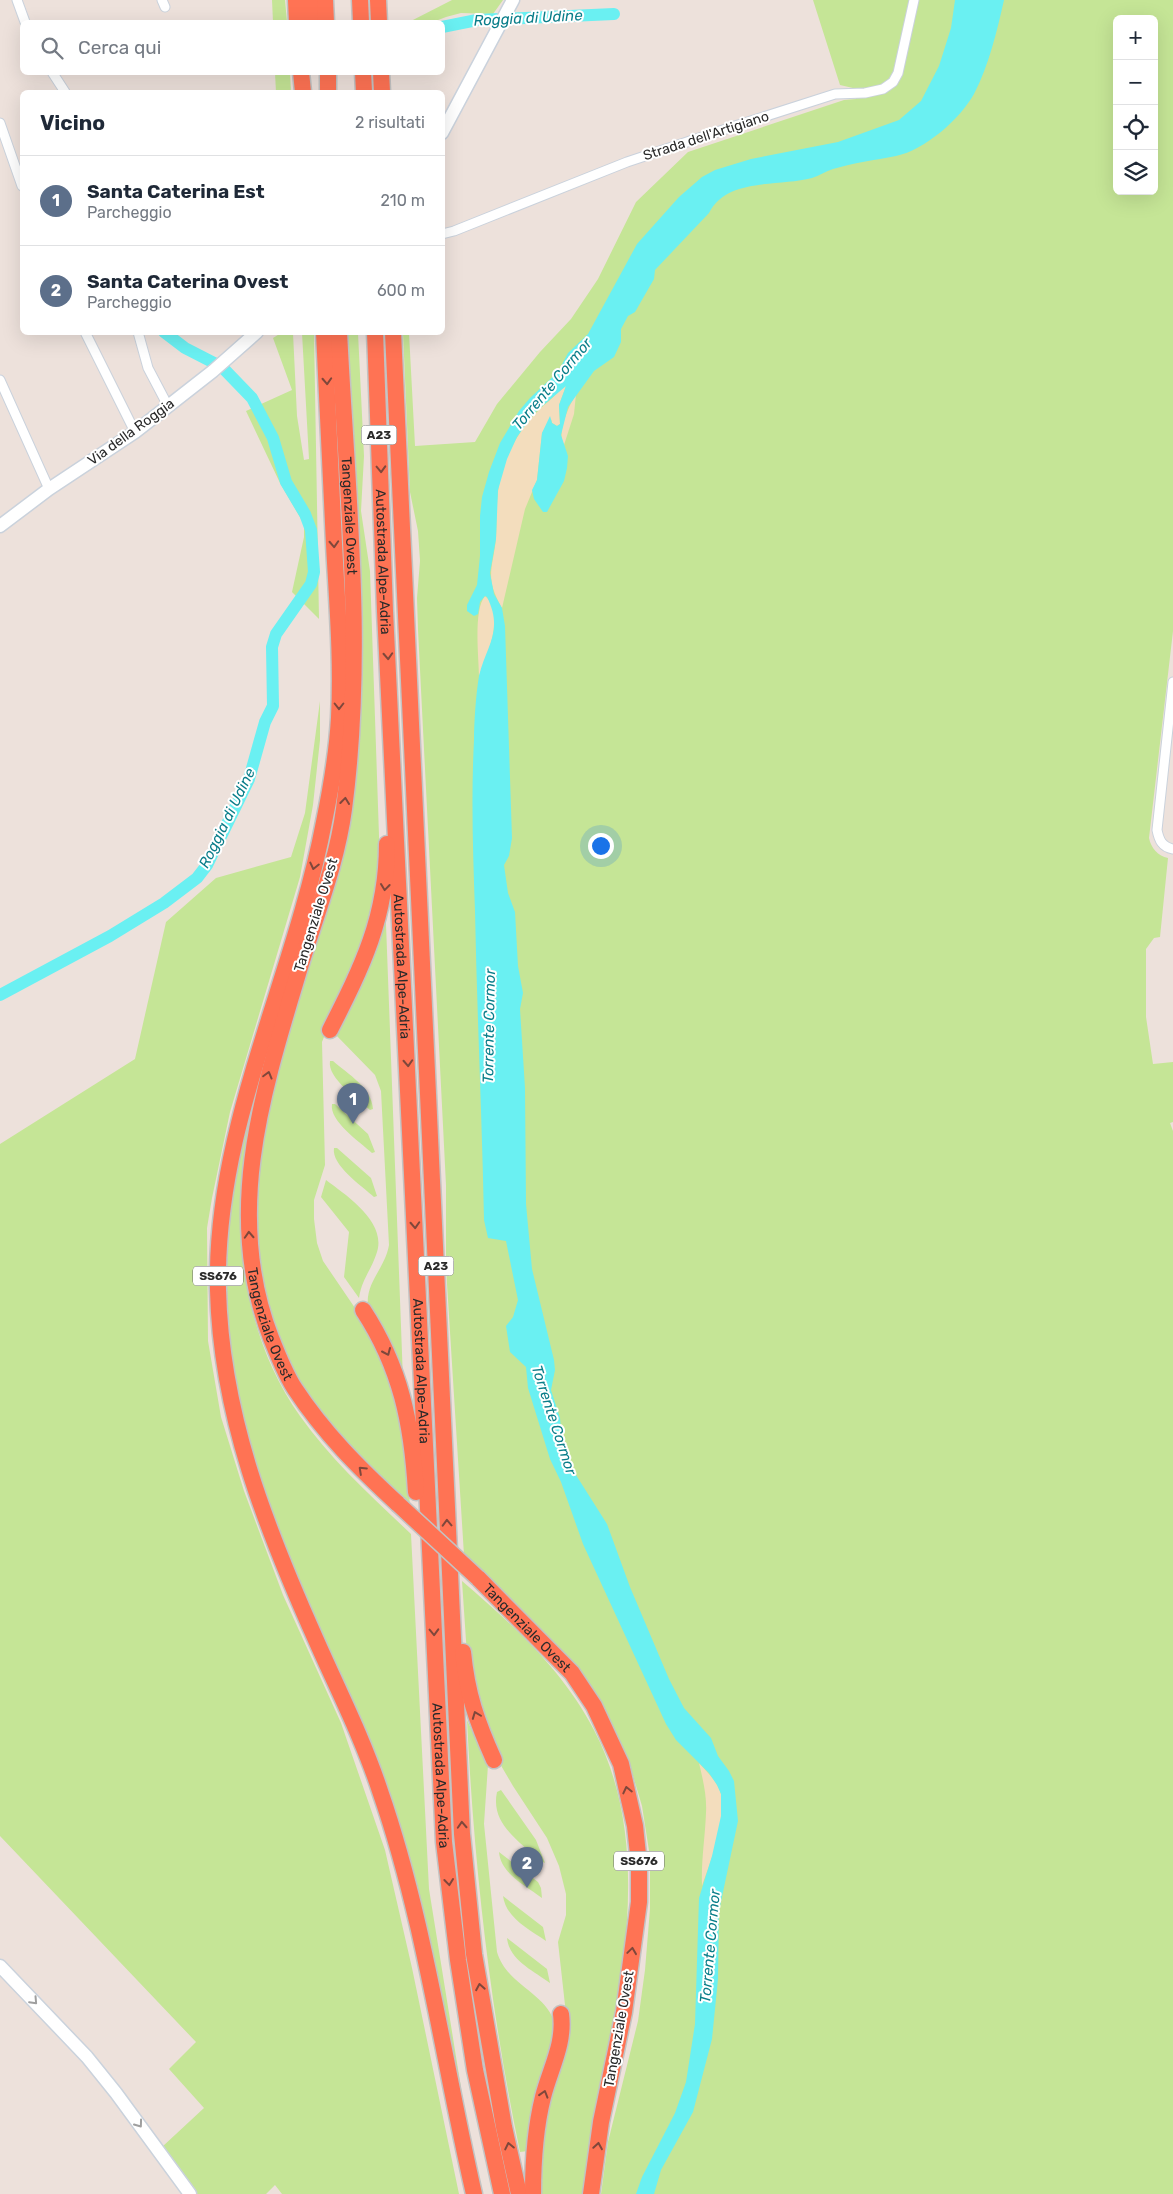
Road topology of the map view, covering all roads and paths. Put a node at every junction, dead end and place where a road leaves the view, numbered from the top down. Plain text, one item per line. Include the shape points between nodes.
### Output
1 (17, 0) edge
2 (296, 0) edge
3 (310, 0) edge
4 (325, 0) edge
5 (360, 0) edge
6 (378, 0) edge
7 (513, 0) edge
8 (914, 0) edge
9 (24, 20) edge
10 (297, 20) edge
11 (310, 20) edge
12 (326, 20) edge
13 (361, 20) edge
14 (379, 20) edge
15 (54, 75) edge
16 (363, 75) edge
17 (381, 75) edge
18 (64, 90) edge
19 (364, 90) edge
20 (382, 90) edge
21 (0, 123) edge
22 (445, 127) edge
23 (20, 180) edge
24 (445, 233) edge
25 (87, 335) edge
26 (139, 335) edge
27 (253, 335) edge
28 (324, 335) edge
29 (339, 335) edge
30 (374, 335) edge
31 (393, 335) edge
32 (0, 380) edge
33 (168, 406) junction
34 (136, 432) junction
35 (49, 489) junction
36 (0, 526) edge
37 (1173, 682) edge
38 (392, 734) junction
39 (1173, 849) edge
40 (330, 1030) dead end
41 (364, 1310) dead end
42 (449, 1574) junction
43 (432, 1595) junction
44 (494, 1760) dead end
45 (0, 1966) edge
46 (561, 2014) dead end
47 (190, 2194) edge
48 (474, 2194) edge
49 (502, 2194) edge
50 (519, 2194) edge
51 (533, 2194) edge
52 (591, 2194) edge

1 - 9 street
2 - 10 highway
3 - 11 highway
4 - 12 highway
5 - 13 highway
6 - 14 highway
7 - 22 street
8 - 24 street, Strada dell'Artigiano via 898,73 883,89 836,94 627,162
15 - 18 street
16 - 19 highway
17 - 20 highway
21 - 23 street
25 - 34 street
26 - 33 street via 148,368
27 - 33 street, Via della Roggia
28 -> 48 highway, Tangenziale Ovest / SS676 via 338,618 339,713 335,762 310,885 235,1134 218,1246 221,1348 230,1405 262,1508 380,1789 406,1876
52 -> 29 highway, Tangenziale Ovest / SS676, bridge via 601,2122 624,2012 639,1902 635,1826 621,1764 594,1706 572,1673 478,1578 357,1466 324,1429 293,1386 275,1348 258,1299 253,1272 248,1220 254,1144 267,1078 326,891 344,814 352,744 354,616
30 -> 38 highway, Autostrada Alpe-Adria / A23
42 -> 31 highway, Autostrada Alpe-Adria / A23
32 - 35 street
33 - 34 street, Via della Roggia
34 - 35 street, Via della Roggia
35 - 36 street, Via della Roggia
37 - 39 street via 1157,830 1159,840 1166,848
38 -> 40 highway via 385,778 387,872 384,898 362,964
38 -> 43 highway, Autostrada Alpe-Adria / A23
41 -> 43 highway via 391,1361 408,1413 420,1552
44 -> 42 highway via 466,1684 462,1601
50 -> 42 highway, Autostrada Alpe-Adria / A23 via 474,1954 462,1825
43 -> 49 highway, Autostrada Alpe-Adria / A23 via 446,1862 475,2070
45 -> 47 street via 87,2058
51 -> 46 highway via 539,2116 561,2041

